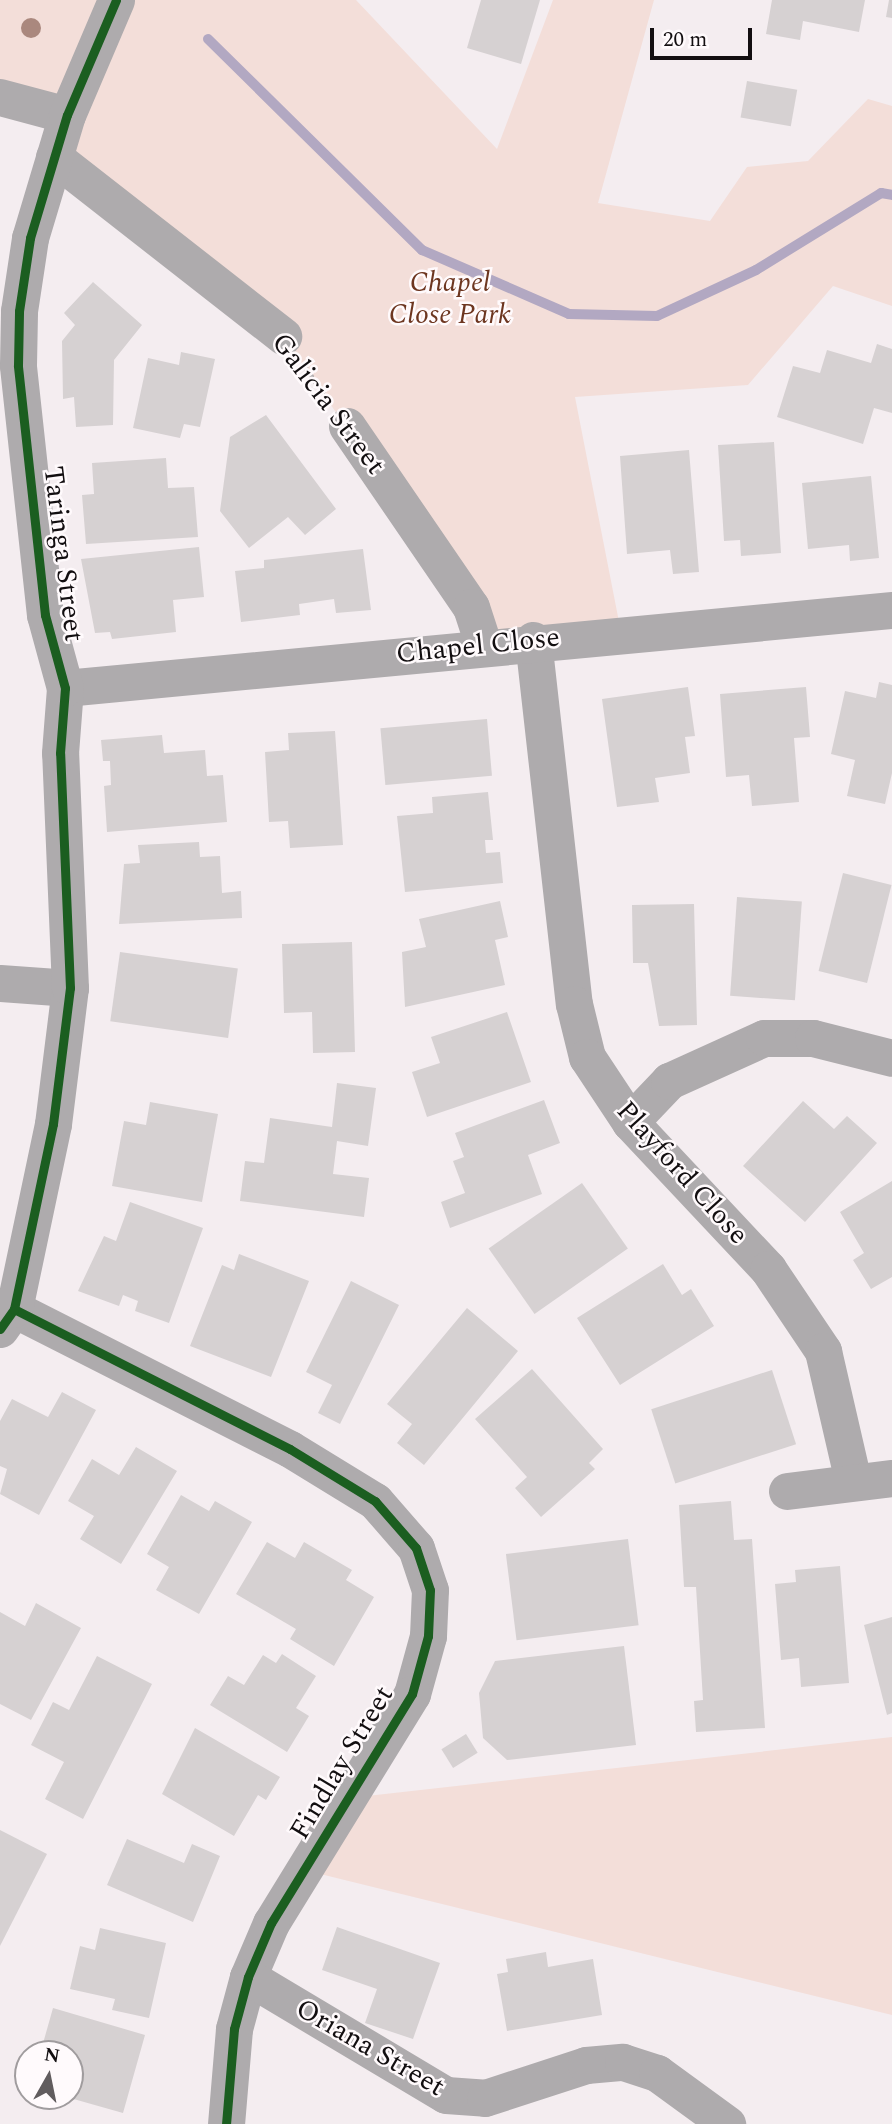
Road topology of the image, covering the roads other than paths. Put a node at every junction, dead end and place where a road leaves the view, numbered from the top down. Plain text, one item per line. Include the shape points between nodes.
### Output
1 (116, 0) edge
2 (0, 97) edge
3 (67, 115) junction
4 (54, 158) junction
5 (283, 336) road end
6 (347, 426) road end
7 (892, 610) edge
8 (533, 640) junction
9 (483, 645) junction
10 (65, 688) junction
11 (0, 983) edge
12 (70, 988) junction
13 (892, 1058) edge
14 (630, 1122) junction
15 (7, 1319) edge
16 (892, 1478) edge
17 (853, 1481) junction
18 (787, 1491) dead end
19 (248, 1977) junction
20 (226, 2124) edge
21 (727, 2124) edge

1 - 3 street, Taringa Street
2 - 3 street
3 - 4 street, Taringa Street
4 - 5 street, Galicia Street
4 - 10 street, Taringa Street via 30,238 18,365 45,615
6 - 9 street, Galicia Street via 471,607
7 - 8 street, Chapel Close
8 - 9 street, Chapel Close
8 - 14 street, Playford Close via 574,1004 587,1057
9 - 10 street, Chapel Close
10 - 12 street, Taringa Street via 60,753
11 - 12 street
12 - 15 street, Taringa Street via 53,1124
13 - 14 street via 813,1038 764,1038 669,1081
14 - 17 street, Playford Close via 768,1269 823,1351
15 - 19 street, Findlay Street via 290,1449 375,1501 416,1548 430,1590 428,1636 412,1694 271,1923
16 - 17 street
17 - 18 street
19 - 20 street, Findlay Street via 234,2029
19 - 21 street, Oriana Street via 446,2095 485,2098 586,2065 622,2062 657,2073

